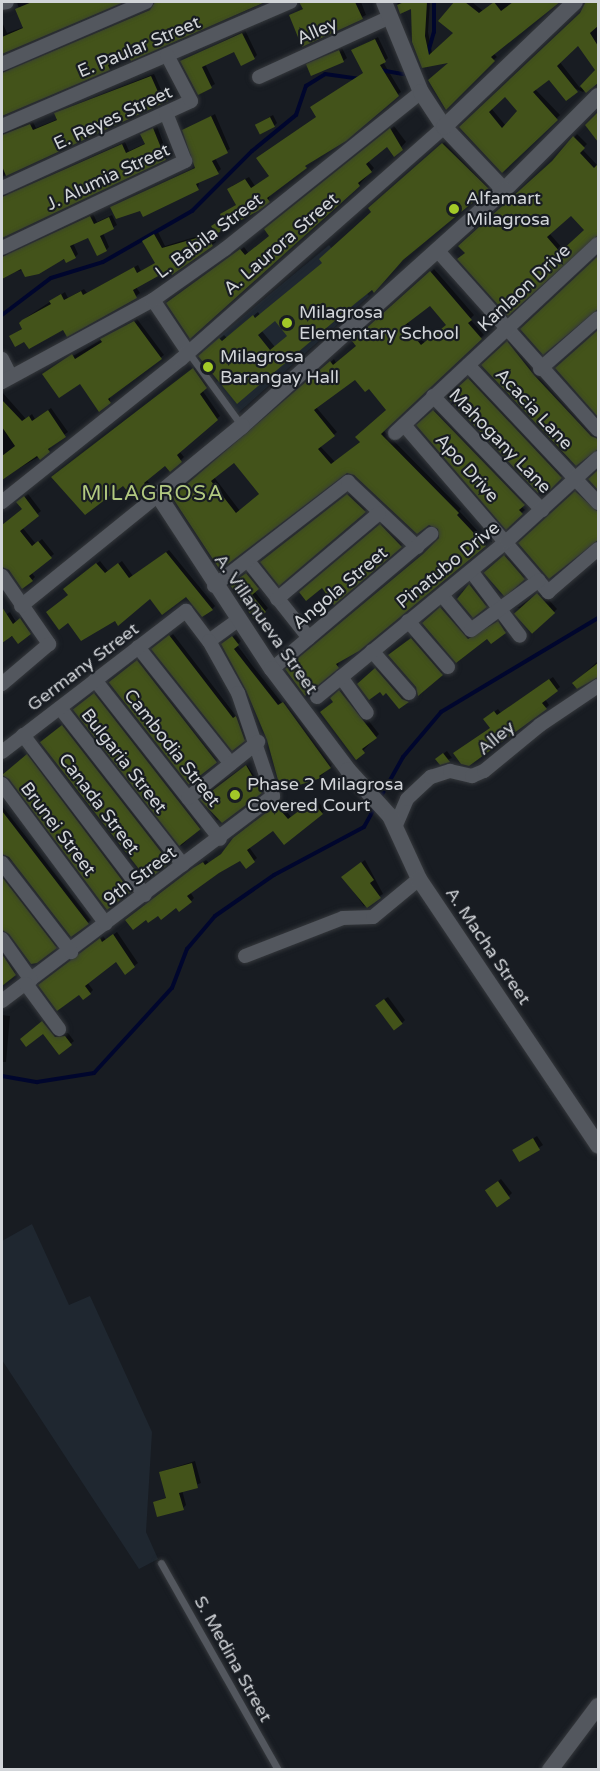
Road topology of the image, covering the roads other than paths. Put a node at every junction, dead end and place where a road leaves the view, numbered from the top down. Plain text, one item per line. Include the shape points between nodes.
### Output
1 (7, 2) edge
2 (146, 2) edge
3 (290, 2) edge
4 (384, 2) edge
5 (575, 2) edge
6 (2, 3) edge
7 (390, 17) junction
8 (166, 55) junction
9 (2, 64) edge
10 (259, 77) dead end
11 (419, 88) junction
12 (598, 96) edge
13 (166, 113) junction
14 (2, 126) edge
15 (444, 127) junction
16 (2, 188) edge
17 (504, 190) junction
18 (598, 244) edge
19 (2, 248) edge
20 (437, 250) junction
21 (153, 300) junction
22 (598, 318) edge
23 (505, 329) junction
24 (188, 352) junction
25 (2, 359) edge
26 (468, 365) junction
27 (540, 369) junction
28 (6, 379) edge
29 (433, 396) junction
30 (242, 426) junction
31 (399, 429) joint
32 (598, 430) edge
33 (598, 458) edge
34 (575, 480) junction
35 (158, 495) junction
36 (2, 502) edge
37 (598, 503) edge
38 (542, 510) junction
39 (380, 513) junction
40 (431, 534) dead end
41 (507, 541) junction
42 (417, 547) junction
43 (598, 549) edge
44 (248, 561) junction
45 (471, 571) junction
46 (2, 576) edge
47 (539, 580) junction
48 (214, 586) junction
49 (442, 595) junction
50 (276, 600) junction
51 (21, 606) junction
52 (499, 609) junction
53 (238, 620) junction
54 (408, 621) junction
55 (520, 636) dead end
56 (309, 638) junction
57 (209, 640) junction
58 (138, 647) junction
59 (372, 651) junction
60 (448, 667) dead end
61 (272, 669) junction
62 (342, 677) junction
63 (95, 680) junction
64 (2, 684) edge
65 (598, 686) edge
66 (409, 693) dead end
67 (317, 697) dead end
68 (60, 708) junction
69 (367, 713) dead end
70 (23, 735) junction
71 (258, 742) junction
72 (2, 752) edge
73 (231, 764) junction
74 (348, 770) joint
75 (2, 784) edge
76 (188, 798) junction
77 (393, 820) junction
78 (220, 839) junction
79 (2, 863) edge
80 (183, 866) junction
81 (419, 879) junction
82 (145, 895) junction
83 (106, 924) junction
84 (2, 939) edge
85 (70, 952) junction
86 (245, 956) dead end
87 (28, 982) junction
88 (2, 1001) edge
89 (58, 1029) dead end
90 (598, 1145) edge
91 (161, 1563) dead end
92 (598, 1706) edge
93 (278, 1770) edge
94 (550, 1770) edge

1 - 6 street
2 - 9 street
3 - 8 street, E. Paular Street
4 - 7 street
5 - 15 street, A. Laurora Street
7 - 10 street, Alley
7 - 11 street
8 - 13 street, E. Reyes Street via 191,101
8 - 14 street, E. Paular Street
11 - 15 street
11 - 21 street, L. Babila Street via 225,249
12 - 17 street
13 - 16 street, E. Reyes Street
13 - 19 street, J. Alumia Street via 184,161
15 - 17 street
15 - 24 street, A. Laurora Street
17 - 20 street
18 - 23 street, Kanlaon Drive
20 - 23 street
20 - 30 street
21 - 24 street
21 - 28 street, L. Babila Street
22 - 27 street
23 - 26 street, Kanlaon Drive
23 - 27 street
24 - 30 lane
24 - 36 street, A. Laurora Street
25 - 28 street
26 - 29 street, Kanlaon Drive
26 - 34 street, Acacia Lane
27 - 32 street
29 - 31 street, Kanlaon Drive
29 - 38 street, Mahogany Lane
30 - 35 street
31 - 41 street, Apo Drive
33 - 34 street, Pinatubo Drive
34 - 37 street, Acacia Lane
34 - 38 street, Pinatubo Drive
35 - 48 street, A. Villanueva Street
35 - 51 street
38 - 41 street, Pinatubo Drive
39 - 42 street
39 - 44 street via 348,482
39 - 50 street
40 - 42 street, Angola Street
41 - 45 street, Pinatubo Drive
41 - 47 street, Apo Drive
42 - 56 street, Angola Street
43 - 47 street, Apo Drive via 548,592
44 - 48 street
44 - 50 street
45 - 49 street, Pinatubo Drive
45 - 52 street
46 - 51 street
47 - 52 street
48 - 53 street, A. Villanueva Street
49 - 52 street via 471,630
49 - 54 street, Pinatubo Drive
50 - 56 street
51 - 64 street via 48,644
52 - 55 street
53 - 57 street
53 - 61 street, A. Villanueva Street
54 - 59 street, Pinatubo Drive
54 - 60 street
56 - 61 street, Angola Street
57 - 58 street, Germany Street via 186,611
57 - 71 street via 238,693
58 - 63 street, Germany Street
58 - 73 street
59 - 62 street, Pinatubo Drive
59 - 66 street
61 - 74 street, A. Villanueva Street
62 - 67 street, Pinatubo Drive
62 - 69 street
63 - 68 street, Germany Street
63 - 76 street, Cambodia Street
65 - 77 street, Alley via 540,725 484,771 472,776 450,771 431,777 407,799
68 - 70 street, Germany Street
68 - 80 street, Bulgaria Street
70 - 72 street, Germany Street
70 - 82 street, Canada Street
71 - 73 street
71 - 78 street, 9th Street via 273,796
73 - 76 street
74 - 77 street, A. Macha Street
75 - 83 street, Brunei Street
76 - 78 street, Cambodia Street
77 - 81 street, A. Macha Street
78 - 80 street, 9th Street
79 - 85 street
80 - 82 street, 9th Street
81 - 86 street via 374,917 343,918
81 - 90 street, A. Macha Street
82 - 83 street, 9th Street
83 - 85 street, 9th Street
84 - 87 street
85 - 87 street, 9th Street
87 - 88 street, 9th Street
87 - 89 street
91 - 93 lane, S. Medina Street
92 - 94 street

